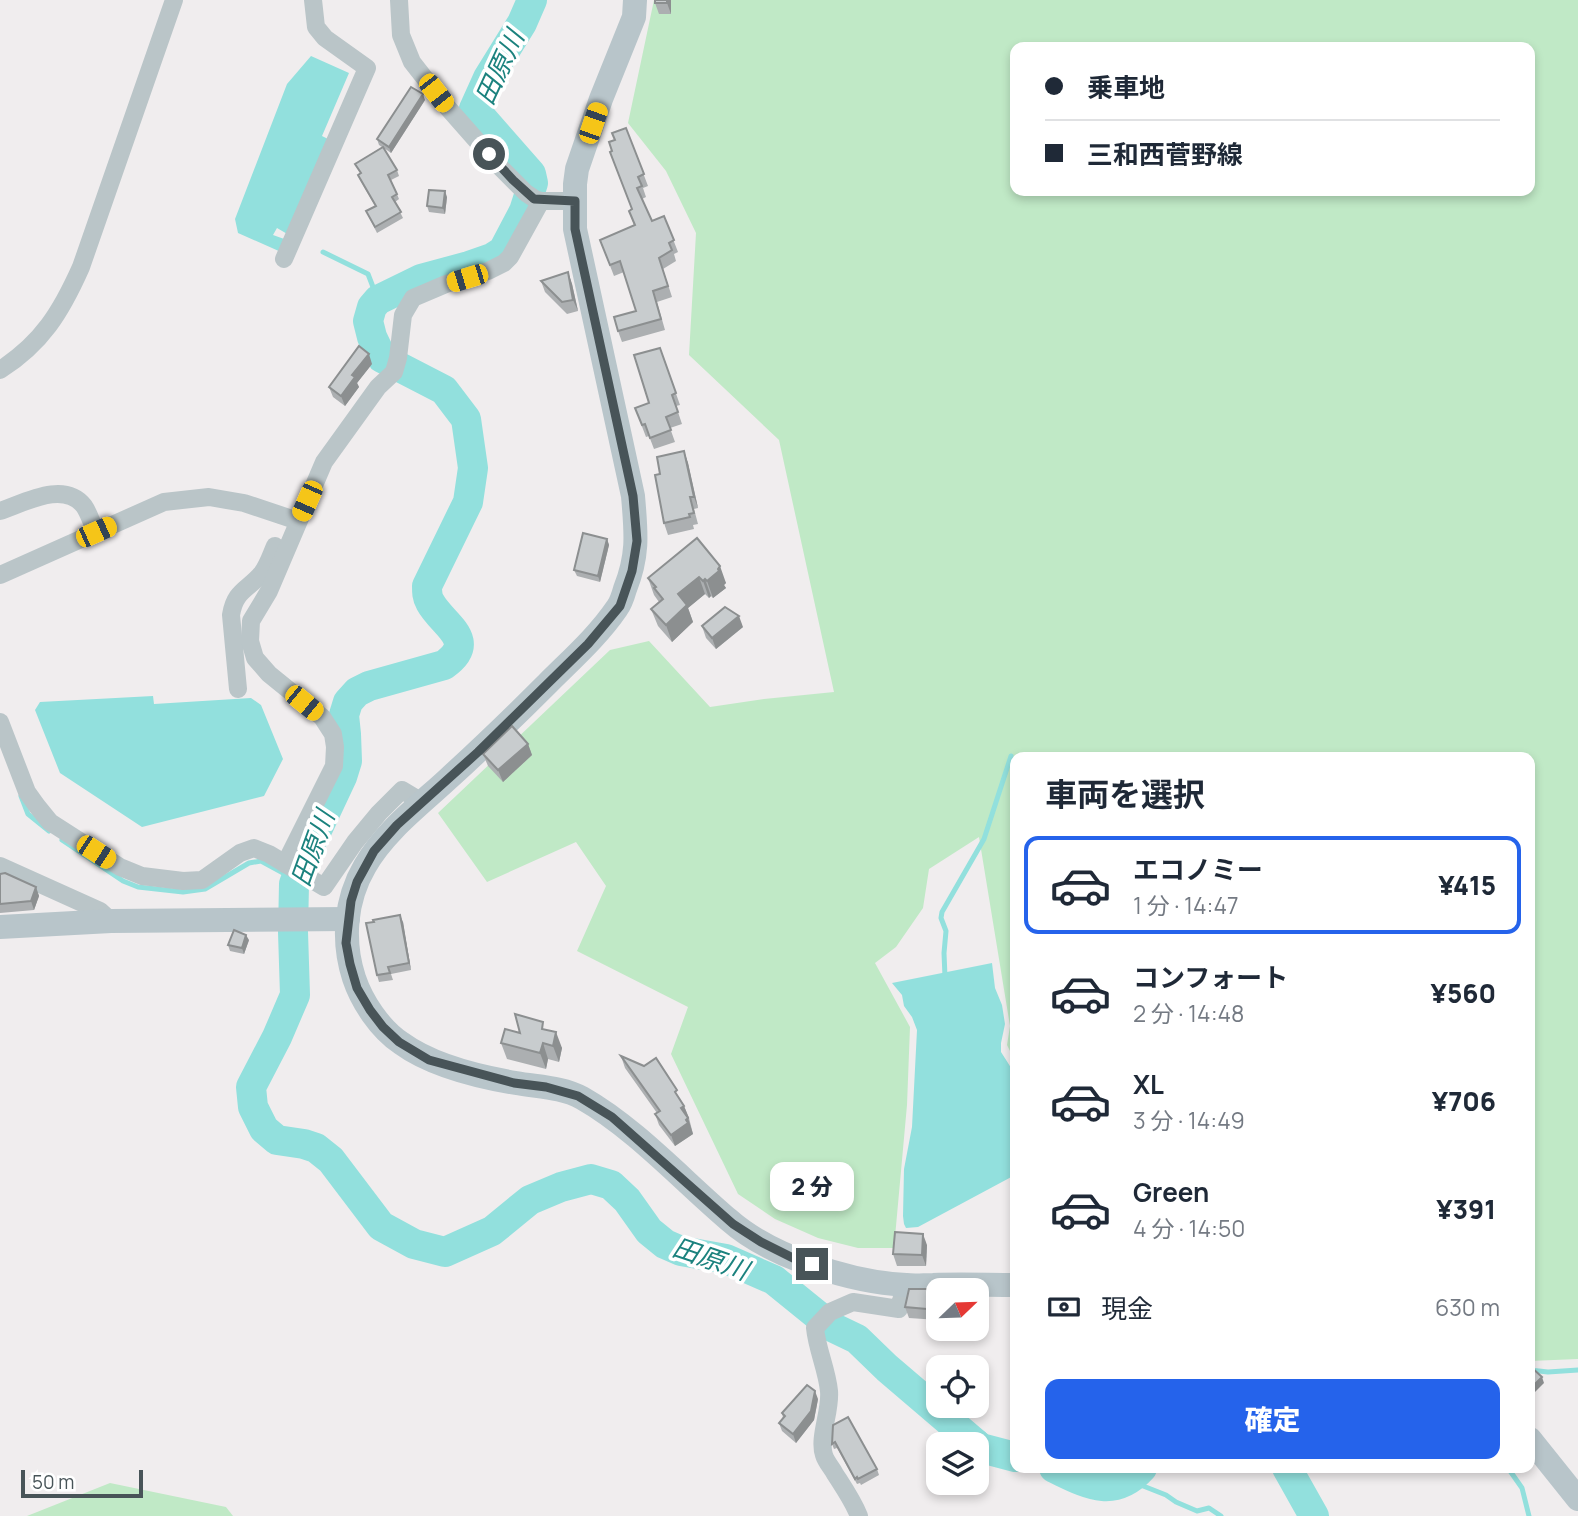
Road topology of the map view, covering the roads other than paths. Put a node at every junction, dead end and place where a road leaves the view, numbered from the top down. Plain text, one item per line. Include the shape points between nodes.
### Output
1 (174, 0) edge
2 (313, 0) edge
3 (399, 0) edge
4 (635, 0) edge
5 (534, 198) junction
6 (575, 201) junction
7 (284, 259) dead end
8 (0, 370) edge
9 (0, 511) edge
10 (292, 519) junction
11 (96, 532) junction
12 (0, 575) edge
13 (238, 689) dead end
14 (0, 722) edge
15 (422, 802) junction
16 (0, 866) edge
17 (293, 868) junction
18 (348, 919) junction
19 (111, 921) junction
20 (0, 927) edge
21 (1010, 1284) edge
22 (905, 1285) junction
23 (1535, 1445) edge
24 (1578, 1499) edge
25 (859, 1516) edge

1 - 8 street via 70,292 41,336
2 - 7 street via 316,27 367,68
3 - 5 street via 401,35 412,62 500,167
4 - 6 main road via 634,17 577,169
5 - 6 street
5 - 10 street via 504,263 413,298 403,315 396,365 324,462
6 - 15 main road via 575,229 633,496 637,541 632,571 620,606 588,644
9 - 11 street via 61,494 74,497 84,507
10 - 11 street via 209,497 164,502
10 - 13 street via 267,566 233,604
10 - 17 street via 269,591 251,621 250,641 255,658 269,674 322,717 333,734 334,766
11 - 12 street
14 - 17 street via 27,792 37,806 50,821 120,867 142,876 202,880 254,848
15 - 17 street via 402,790 355,842 324,887
15 - 18 main road via 386,837 365,866
16 - 19 street via 100,911
18 - 19 main road
18 - 22 main road via 346,943 357,988 399,1042 429,1060 578,1096 612,1117 733,1224 761,1242 848,1276
19 - 20 main road
21 - 22 main road
22 - 25 street via 899,1308 853,1302 830,1312 815,1328 829,1392 823,1455
23 - 24 main road

